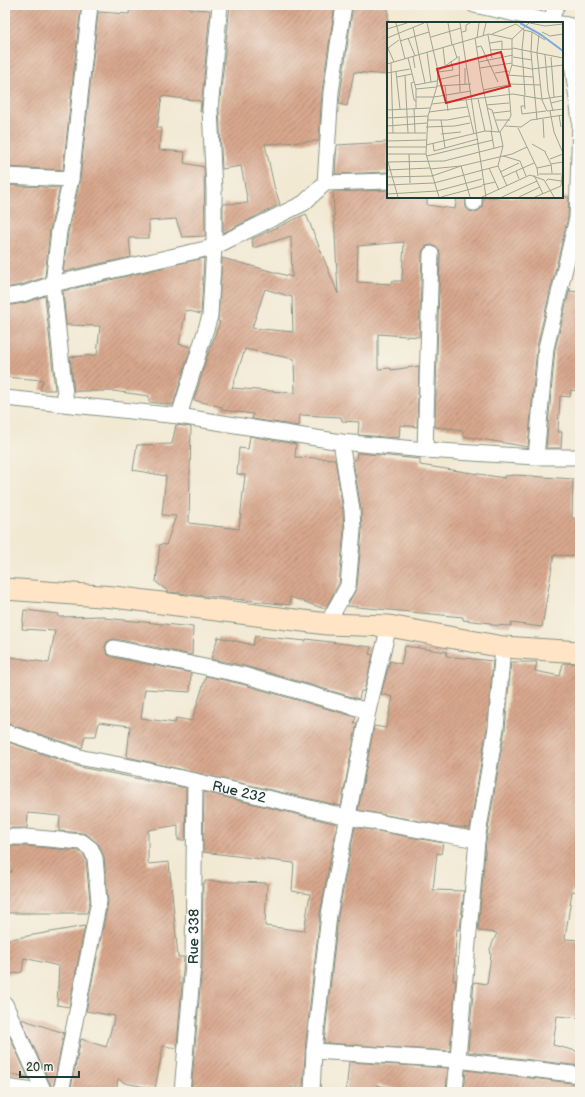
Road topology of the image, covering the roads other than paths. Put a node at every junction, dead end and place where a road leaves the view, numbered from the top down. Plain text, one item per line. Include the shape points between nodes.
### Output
1 (90, 5) edge
2 (220, 5) edge
3 (344, 5) edge
4 (474, 5) edge
5 (557, 5) edge
6 (504, 17) edge
7 (546, 22) edge
8 (562, 22) edge
9 (563, 24) edge
10 (5, 176) edge
11 (71, 179) junction
12 (387, 181) edge
13 (325, 183) junction
14 (214, 247) junction
15 (431, 254) dead end
16 (53, 284) junction
17 (5, 297) edge
18 (5, 398) edge
19 (66, 404) junction
20 (180, 416) junction
21 (340, 442) junction
22 (426, 450) junction
23 (536, 457) junction
24 (580, 457) edge
25 (5, 589) edge
26 (327, 624) junction
27 (389, 626) junction
28 (502, 647) junction
29 (114, 648) dead end
30 (580, 652) edge
31 (368, 711) junction
32 (5, 732) edge
33 (195, 780) junction
34 (348, 817) junction
35 (5, 837) edge
36 (477, 840) junction
37 (5, 1004) edge
38 (314, 1051) junction
39 (457, 1060) junction
40 (580, 1075) edge
41 (5, 1086) edge
42 (43, 1092) edge
43 (61, 1092) edge
44 (182, 1092) edge
45 (312, 1092) edge
46 (455, 1092) edge

1 - 11 street
2 - 14 street via 210,109
3 - 13 street via 331,92
4 - 6 street
5 - 8 street
6 - 7 street
9 - 23 street via 580,121 577,218 546,348
10 - 11 street
11 - 16 street via 59,230
12 - 13 street
13 - 14 street via 304,203
14 - 16 street
14 - 20 street via 210,316
15 - 22 street
16 - 17 street
16 - 19 street
18 - 19 street
19 - 20 street
20 - 21 street
21 - 22 street
21 - 26 street via 353,530 348,586
22 - 23 street
23 - 24 street
25 - 26 street via 114,597
26 - 27 street
27 - 28 street
27 - 31 street
28 - 30 street
28 - 36 street via 496,728
29 - 31 street via 244,675
31 - 34 street
32 - 33 street, Rue 232 via 83,758
33 - 34 street, Rue 232
33 - 44 street, Rue 338 via 193,964
34 - 36 street, Rue 232
34 - 38 street via 329,915
35 - 43 street via 82,842 91,849 95,858 99,902
36 - 39 street
37 - 42 street
38 - 39 street
38 - 45 street
39 - 40 street
39 - 46 street
41 - 42 street

